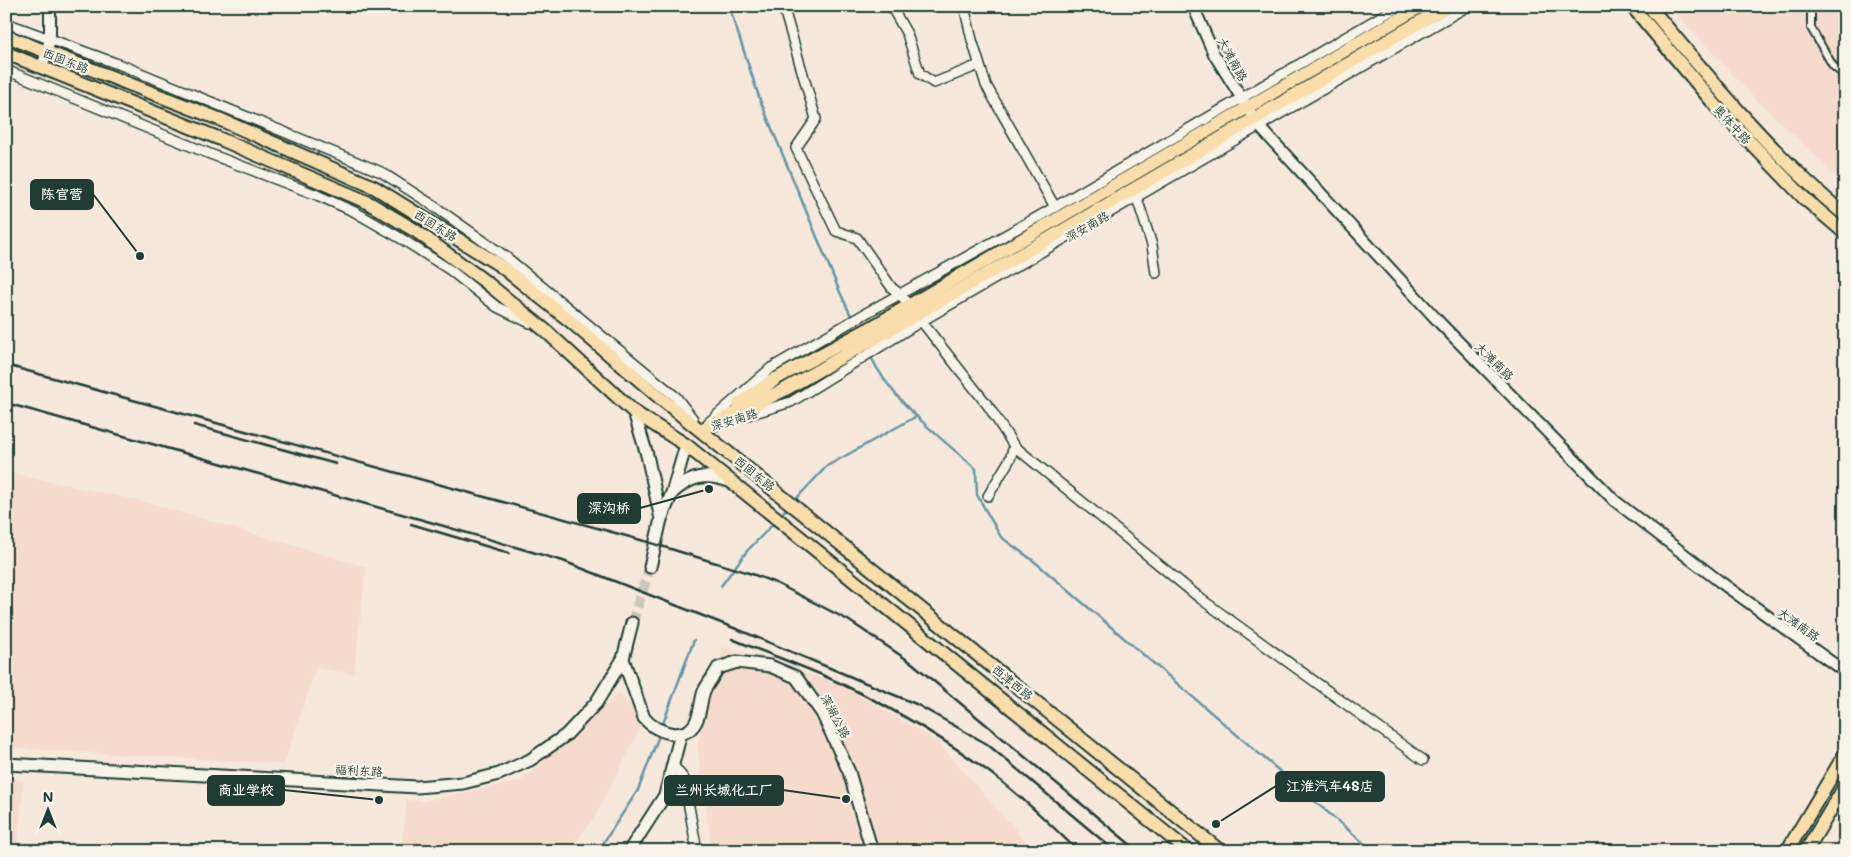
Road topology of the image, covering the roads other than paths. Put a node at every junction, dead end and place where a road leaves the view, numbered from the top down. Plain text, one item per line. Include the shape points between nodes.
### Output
1 (50, 6) edge
2 (783, 6) edge
3 (891, 6) edge
4 (964, 6) edge
5 (1193, 6) edge
6 (1399, 6) edge
7 (1421, 6) edge
8 (1447, 6) edge
9 (1468, 6) edge
10 (1632, 6) edge
11 (1649, 6) edge
12 (1810, 6) edge
13 (6, 23) edge
14 (6, 36) edge
15 (50, 39) junction
16 (6, 53) edge
17 (47, 53) junction
18 (980, 65) junction
19 (42, 68) junction
20 (6, 70) edge
21 (1845, 76) edge
22 (37, 82) junction
23 (1244, 103) junction
24 (1256, 122) junction
25 (1135, 193) junction
26 (1055, 207) junction
27 (1841, 212) edge
28 (1830, 220) junction
29 (1845, 233) edge
30 (1156, 273) dead end
31 (900, 294) junction
32 (915, 314) junction
33 (546, 331) junction
34 (879, 336) junction
35 (774, 373) junction
36 (634, 412) junction
37 (701, 430) junction
38 (686, 445) junction
39 (1014, 446) junction
40 (730, 481) junction
41 (672, 493) junction
42 (988, 496) dead end
43 (805, 514) joint
44 (661, 519) junction
45 (791, 530) joint
46 (650, 567) tunnel mouth
47 (632, 623) tunnel mouth
48 (623, 659) junction
49 (1845, 672) edge
50 (681, 733) junction
51 (1845, 754) edge
52 (1423, 760) dead end
53 (6, 764) edge
54 (673, 765) junction
55 (1845, 786) edge
56 (629, 851) edge
57 (697, 851) edge
58 (872, 851) edge
59 (1188, 851) edge
60 (1220, 851) edge
61 (1787, 851) edge
62 (1806, 851) edge

1 - 15 street
2 - 31 street via 816,118 796,148 836,231 857,238 892,288
3 - 18 street via 907,34 920,74 934,84
4 - 18 street
5 - 23 street, 大滩南路 via 1214,54
6 - 23 street, 深安南路
7 - 23 main road, 深安南路
8 - 24 main road, 深安南路
9 - 24 street, 深安南路
10 - 28 main road, 奥体中路 via 1722,113 1804,199
11 - 27 main road, 奥体中路 via 1731,103 1815,190
12 - 21 street via 1811,28 1833,66
13 - 15 street
14 - 17 main road, 西固东路
15 - 17 street
15 - 37 street via 381,172 506,257 676,397
16 - 19 main road, 西固东路
17 - 19 street
17 - 37 main road, 西固东路 via 219,120 374,187 500,266
18 - 26 street via 986,85
19 - 22 street
19 - 33 main road, 西固东路 via 367,202 416,231
20 - 22 street
22 - 33 street via 355,212 402,238 497,307
23 - 24 street, 大滩南路
23 - 26 street, 深安南路
23 - 32 main road, 深安南路
24 - 25 main road, 深安南路
24 - 49 street, 大滩南路 via 1440,323 1615,501
25 - 30 street via 1152,244
25 - 32 main road, 深安南路
26 - 31 street, 深安南路
27 - 28 street
28 - 29 main road, 奥体中路
31 - 32 street
31 - 35 street, 深安南路, bridge
32 - 34 main road, 深安南路
32 - 39 street via 989,407
33 - 36 main road, 西固东路
34 - 35 main road, 深安南路
34 - 37 main road, 深安南路 via 784,390
34 - 37 street, 深安南路 via 791,402
35 - 37 main road, 深安南路
36 - 38 main road, 西固东路
36 - 44 main road
37 - 38 main road
37 - 43 main road, 西固东路
38 - 40 main road, 西固东路
38 - 41 main road
39 - 42 street
39 - 52 street via 1201,599
40 - 41 main road via 714,476 698,477 684,482
40 - 45 main road, 西固东路
41 - 44 main road
43 - 60 main road, 西津西路
44 - 46 main road
45 - 59 main road, 西津西路
47 - 48 main road, 福利东路
48 - 50 main road via 644,718 667,733
48 - 53 main road, 福利东路 via 596,703 566,734 530,760 499,774 463,783 417,787
50 - 54 main road
50 - 58 main road, 深湖公路 via 696,723 704,692 718,668 737,662 770,666 796,677 822,713 849,772
51 - 61 main road
54 - 56 main road via 665,795
54 - 57 street via 684,779
55 - 62 main road

